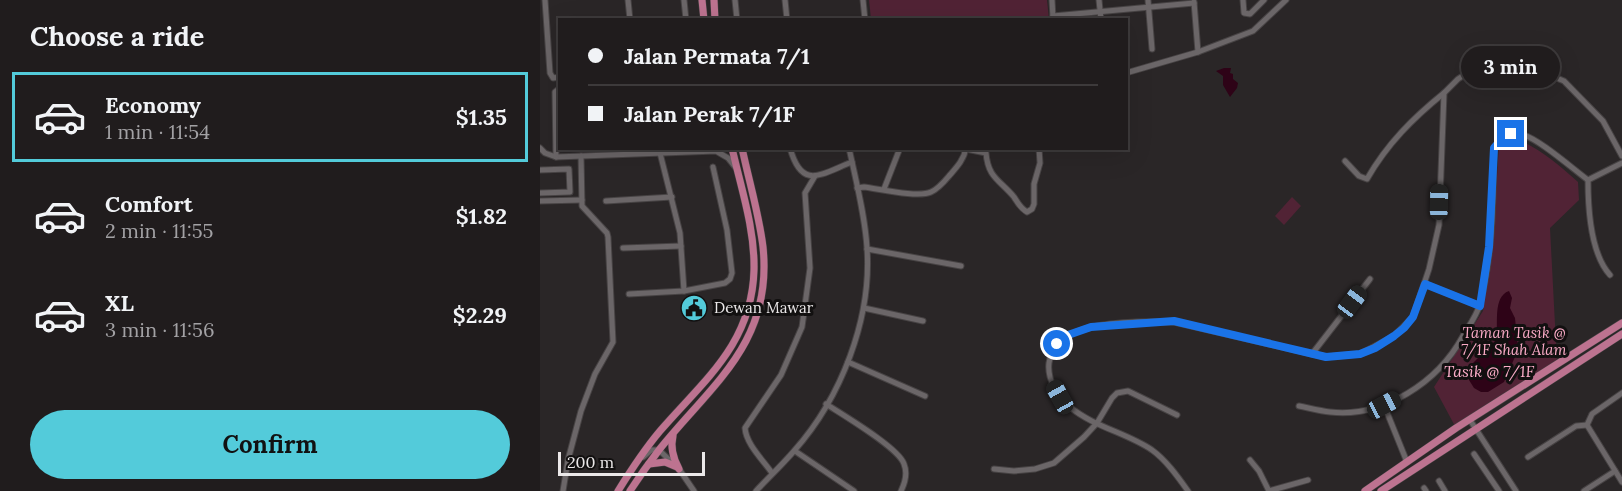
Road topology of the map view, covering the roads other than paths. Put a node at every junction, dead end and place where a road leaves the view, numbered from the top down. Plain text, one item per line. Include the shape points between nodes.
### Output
1 (545, 0) edge
2 (628, 0) edge
3 (684, 0) edge
4 (702, 0) edge
5 (714, 0) edge
6 (735, 0) edge
7 (784, 0) edge
8 (863, 0) edge
9 (1052, 0) edge
10 (1099, 0) edge
11 (1148, 0) edge
12 (1243, 0) edge
13 (1264, 0) edge
14 (1286, 0) edge
15 (1194, 2) edge
16 (1149, 7) junction
17 (1100, 12) junction
18 (630, 18) edge
19 (686, 18) edge
20 (704, 18) edge
21 (715, 18) edge
22 (737, 18) edge
23 (787, 18) edge
24 (865, 18) edge
25 (1053, 18) edge
26 (1101, 18) edge
27 (543, 25) edge
28 (1152, 49) dead end
29 (1198, 52) junction
30 (1128, 72) edge
31 (558, 77) edge
32 (558, 90) edge
33 (1444, 93) junction
34 (558, 143) edge
35 (540, 148) edge
36 (719, 150) edge
37 (732, 150) edge
38 (742, 150) edge
39 (791, 150) edge
40 (849, 150) edge
41 (899, 150) edge
42 (966, 150) edge
43 (1039, 150) edge
44 (680, 151) edge
45 (987, 151) edge
46 (660, 153) junction
47 (581, 156) junction
48 (1622, 156) edge
49 (556, 157) junction
50 (1345, 161) dead end
51 (852, 162) junction
52 (1622, 163) edge
53 (713, 167) dead end
54 (540, 170) edge
55 (736, 170) junction
56 (815, 176) junction
57 (1587, 180) junction
58 (857, 188) junction
59 (884, 189) junction
60 (540, 193) edge
61 (672, 197) junction
62 (582, 200) junction
63 (540, 201) edge
64 (606, 201) dead end
65 (681, 246) junction
66 (623, 248) dead end
67 (867, 249) junction
68 (962, 266) dead end
69 (1610, 275) dead end
70 (1370, 279) dead end
71 (1425, 284) junction
72 (684, 291) junction
73 (629, 294) dead end
74 (1480, 306) junction
75 (864, 308) junction
76 (923, 321) dead end
77 (1622, 323) edge
78 (1622, 334) edge
79 (1312, 354) junction
80 (848, 362) junction
81 (1622, 393) edge
82 (925, 396) dead end
83 (826, 404) junction
84 (1384, 405) junction
85 (1299, 406) dead end
86 (1177, 415) dead end
87 (1470, 420) junction
88 (1096, 423) junction
89 (1587, 425) junction
90 (1476, 428) junction
91 (674, 434) junction
92 (659, 450) junction
93 (795, 451) junction
94 (1474, 454) dead end
95 (1528, 457) dead end
96 (1250, 460) dead end
97 (637, 461) junction
98 (1407, 462) junction
99 (649, 464) junction
100 (679, 469) junction
101 (993, 469) dead end
102 (1615, 471) junction
103 (772, 473) junction
104 (1308, 480) dead end
105 (1438, 481) dead end
106 (1622, 482) edge
107 (563, 488) edge
108 (618, 491) edge
109 (630, 491) edge
110 (694, 491) edge
111 (756, 491) edge
112 (854, 491) edge
113 (901, 491) edge
114 (1188, 491) edge
115 (1269, 491) edge
116 (1365, 491) edge
117 (1382, 491) edge
118 (1445, 491) edge
119 (1499, 491) edge
120 (1516, 491) edge
121 (1584, 491) edge

1 - 27 street
2 - 18 street
3 - 19 street
4 - 20 main road
5 - 21 main road
6 - 22 street
7 - 23 street
8 - 24 street
9 - 25 street
10 - 17 street
11 - 16 street
12 - 13 street via 1244,13 1250,14
14 - 29 street via 1253,31
15 - 16 street
15 - 29 street
16 - 17 street
16 - 28 street
17 - 25 street
17 - 26 street
27 - 31 street via 550,74
29 - 30 street
32 - 34 street via 555,92
33 - 48 street via 1478,66 1497,60 1523,64 1564,81 1603,121
33 - 50 street via 1400,133 1367,179
33 - 71 street via 1438,225
34 - 49 street
35 - 49 street
36 - 44 street
36 - 55 street
37 - 55 main road
38 - 91 main road via 763,247 761,295 755,321 732,366
39 - 56 street via 795,166
40 - 51 street
41 - 59 street
42 - 59 street via 958,167 929,193
43 - 45 street via 1034,204 1027,212 991,175
44 - 46 street
46 - 47 street
46 - 61 street
47 - 49 street
47 - 62 street
51 - 56 street
51 - 58 street
52 - 57 street
53 - 72 street via 732,273 725,283
54 - 60 street via 569,169 570,192
55 - 97 main road via 752,240 754,270 747,314 724,360
56 - 103 street via 805,193 810,268 802,327 781,375 745,428 745,435
57 - 69 street via 1596,248
57 - 74 street via 1522,134 1511,134 1496,145 1489,247
58 - 59 street
58 - 67 street
61 - 64 street
61 - 65 street
62 - 63 street
62 - 107 street via 582,206 608,237 613,342 595,374 579,419
65 - 66 street
65 - 72 street
67 - 68 street
67 - 75 street
70 - 79 street
71 - 74 street
71 - 79 street via 1413,317 1394,336 1360,354
72 - 73 street
74 - 84 street via 1458,346 1435,374
75 - 76 street
75 - 80 street
77 - 87 main road
78 - 90 main road
79 - 88 street via 1174,321 1091,327 1068,335 1057,344 1051,352 1048,371 1060,397
80 - 82 street
80 - 83 street
81 - 89 street via 1592,414
83 - 93 street
83 - 113 street via 893,450 904,463 907,476
84 - 85 street via 1332,412
84 - 98 street
86 - 88 street via 1128,391 1112,398
87 - 90 street
87 - 98 main road
88 - 101 street via 1054,463 1035,469
88 - 114 street via 1152,450
89 - 95 street via 1576,426
89 - 102 street
90 - 117 main road
90 - 120 street
91 - 92 main road
91 - 100 main road via 671,448
92 - 97 street via 651,450
92 - 99 main road
92 - 100 street
93 - 103 street
93 - 112 street
94 - 119 street
96 - 115 street
97 - 108 main road
98 - 116 main road
99 - 100 main road via 664,462
99 - 109 main road
100 - 110 street
102 - 106 street
102 - 121 street
103 - 111 street
104 - 115 street
105 - 118 street

